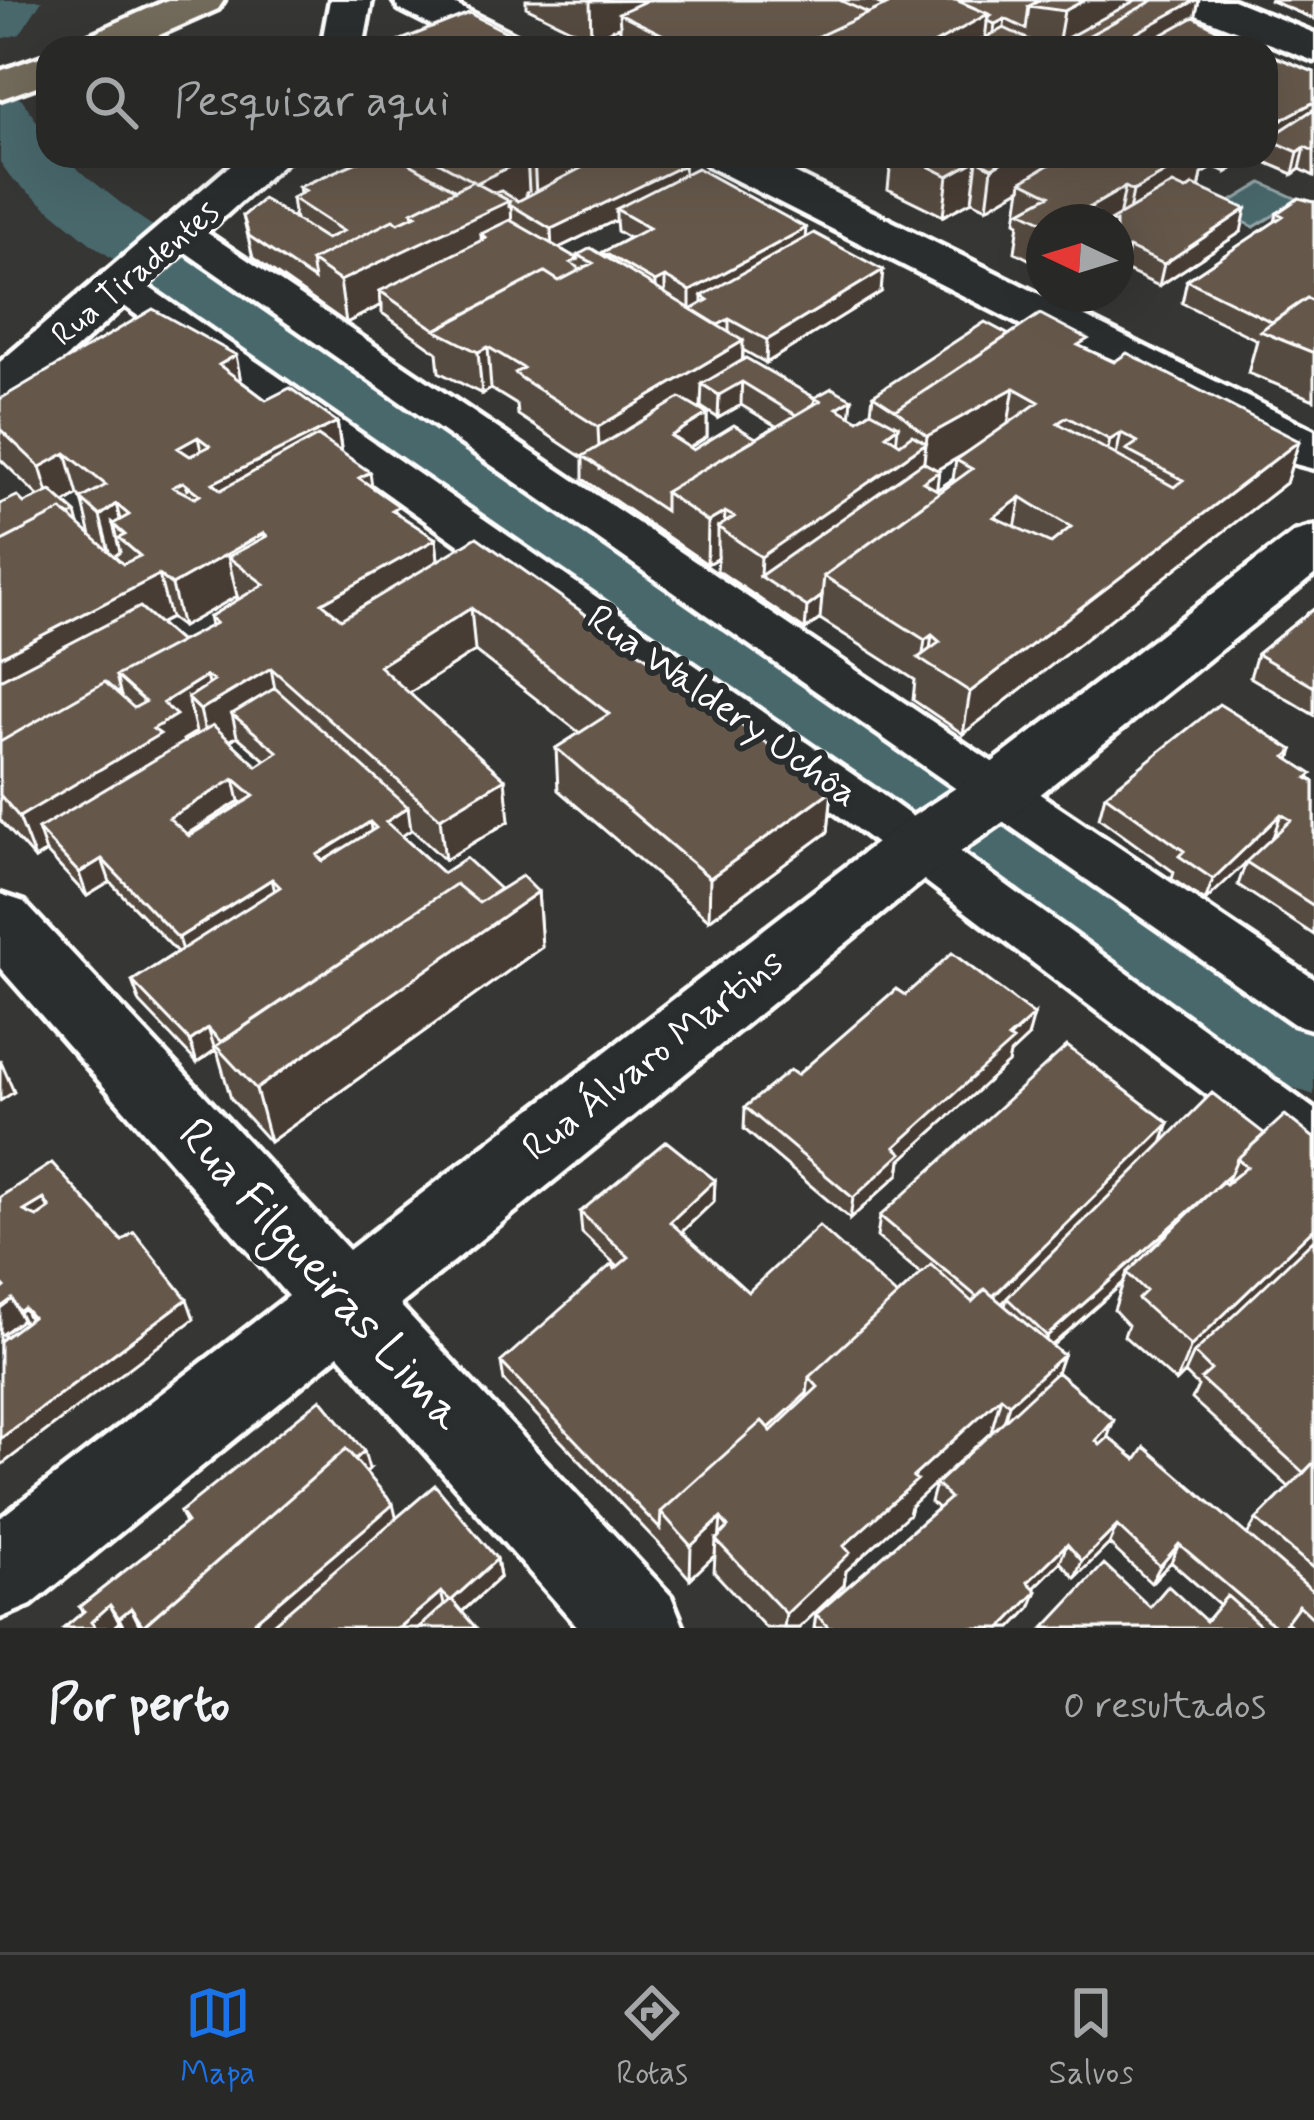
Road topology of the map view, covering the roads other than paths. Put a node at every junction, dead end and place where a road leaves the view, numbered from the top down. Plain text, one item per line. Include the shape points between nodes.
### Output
1 (203, 0) edge
2 (351, 0) edge
3 (414, 0) edge
4 (1196, 0) edge
5 (122, 36) edge
6 (344, 36) edge
7 (485, 36) edge
8 (1314, 48) edge
9 (256, 168) edge
10 (748, 168) edge
11 (184, 234) junction
12 (120, 285) junction
13 (0, 389) edge
14 (1314, 452) edge
15 (1314, 544) edge
16 (1000, 791) junction
17 (920, 846) junction
18 (0, 921) edge
19 (1314, 1008) edge
20 (1314, 1142) edge
21 (344, 1301) junction
22 (0, 1574) edge
23 (639, 1628) edge

1 - 5 main road
2 - 6 street
3 - 7 street
4 - 8 street
9 - 11 street, Rua Tiradentes
10 - 14 street
11 - 12 street, Rua Tiradentes
11 - 16 lane
12 - 13 street, Rua Tiradentes
12 - 17 lane, Rua Waldery Uchôa
15 - 16 street, Rua Álvaro Martins
16 - 17 street, Rua Álvaro Martins
16 - 19 lane
17 - 20 lane, Rua Waldery Uchôa
17 - 21 street, Rua Álvaro Martins
18 - 21 street, Rua Filgueiras Lima
21 - 22 street, Rua Álvaro Martins
21 - 23 street, Rua Filgueiras Lima

